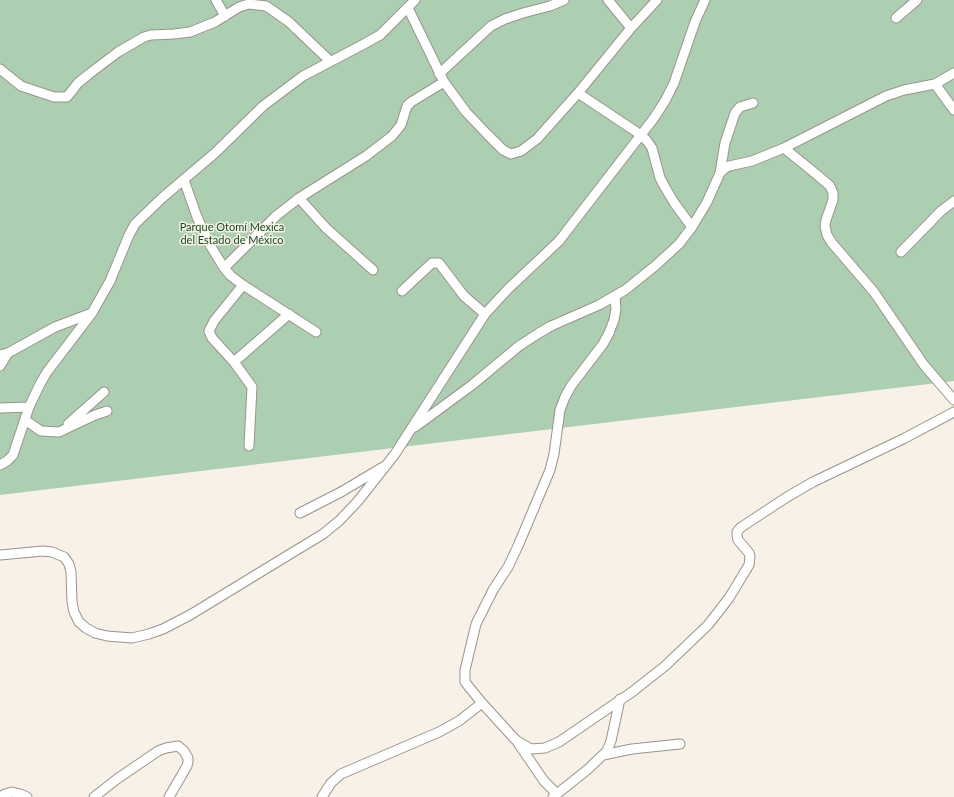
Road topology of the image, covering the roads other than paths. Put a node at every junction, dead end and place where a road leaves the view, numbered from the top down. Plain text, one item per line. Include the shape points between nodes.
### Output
1 (216, 0) edge
2 (415, 0) edge
3 (564, 0) edge
4 (608, 0) edge
5 (657, 0) edge
6 (705, 0) edge
7 (917, 0) edge
8 (408, 8) junction
9 (224, 16) junction
10 (896, 18) dead end
11 (631, 28) junction
12 (330, 61) junction
13 (0, 69) edge
14 (954, 73) edge
15 (442, 78) junction
16 (934, 84) junction
17 (578, 93) junction
18 (753, 103) dead end
19 (954, 110) edge
20 (641, 135) junction
21 (784, 148) junction
22 (720, 173) junction
23 (184, 180) junction
24 (299, 198) junction
25 (954, 201) edge
26 (692, 227) junction
27 (902, 252) dead end
28 (224, 268) junction
29 (373, 270) dead end
30 (243, 285) junction
31 (402, 291) dead end
32 (615, 296) junction
33 (92, 313) junction
34 (289, 314) junction
35 (485, 314) junction
36 (316, 332) dead end
37 (4, 354) edge
38 (234, 362) junction
39 (0, 366) edge
40 (104, 392) dead end
41 (954, 400) edge
42 (30, 407) junction
43 (0, 408) edge
44 (107, 411) dead end
45 (954, 412) edge
46 (25, 420) junction
47 (411, 430) junction
48 (59, 432) junction
49 (249, 446) dead end
50 (0, 465) edge
51 (386, 465) junction
52 (300, 513) dead end
53 (0, 555) edge
54 (620, 699) junction
55 (482, 703) junction
56 (517, 741) junction
57 (680, 744) dead end
58 (603, 755) junction
59 (0, 796) edge
60 (555, 796) edge
61 (26, 797) edge
62 (94, 797) edge
63 (170, 797) edge
64 (322, 797) edge

1 - 9 street
2 - 8 street
3 - 15 street via 491,26
4 - 11 street
5 - 11 street
6 - 20 street via 674,83 665,101
7 - 10 street
8 - 12 street via 380,34
8 - 15 street
9 - 12 street via 249,4 266,6 289,22
9 - 13 street via 190,32 151,35 140,39 82,79 67,97 54,97 21,86
11 - 17 street
12 - 23 street via 303,76 263,106
14 - 16 street
15 - 17 street via 466,112 503,150 511,154 537,139
15 - 24 street via 411,102 398,130 384,144
16 - 19 street
16 - 21 street via 886,96
17 - 20 street
18 - 22 street via 740,107 735,113 725,143
20 - 26 street via 652,148 660,178 666,189
20 - 35 street via 559,241
21 - 22 street via 752,161 729,166
21 - 41 street via 830,186 833,200 826,220 827,235 874,292 924,365
22 - 26 street
23 - 28 street via 197,217
23 - 33 street via 136,224
24 - 28 street via 276,216
24 - 29 street via 326,228
25 - 27 street
26 - 32 street via 669,255
28 - 30 street
30 - 34 street
30 - 38 street via 209,330 212,338
31 - 35 street via 426,267 432,263 439,263 464,296
32 - 47 street via 538,333
32 - 55 street via 616,309 609,333 565,397 560,410 550,470 508,567 476,624 464,680
33 - 37 street via 55,327
33 - 42 street via 47,372
34 - 36 street
34 - 38 street
35 - 47 street
37 - 39 street
38 - 49 street via 252,387
40 - 48 street
42 - 43 street
42 - 46 street
44 - 48 street
45 - 54 street via 813,482 740,528 737,532 738,540 749,553 750,561 729,598 681,653 649,680
46 - 48 street via 41,431
46 - 50 street via 12,455
47 - 51 street
51 - 52 street
51 - 53 street via 358,501 323,534 190,615 163,629 132,638 95,633 79,622 72,602 71,572 64,557 43,551
54 - 56 street via 551,746 531,749
54 - 58 street via 610,746
55 - 56 street
55 - 64 street via 459,721 439,732 341,774
56 - 60 street
57 - 58 street
58 - 60 street
59 - 61 street via 12,792
62 - 63 street via 158,751 178,746 184,751 188,762

